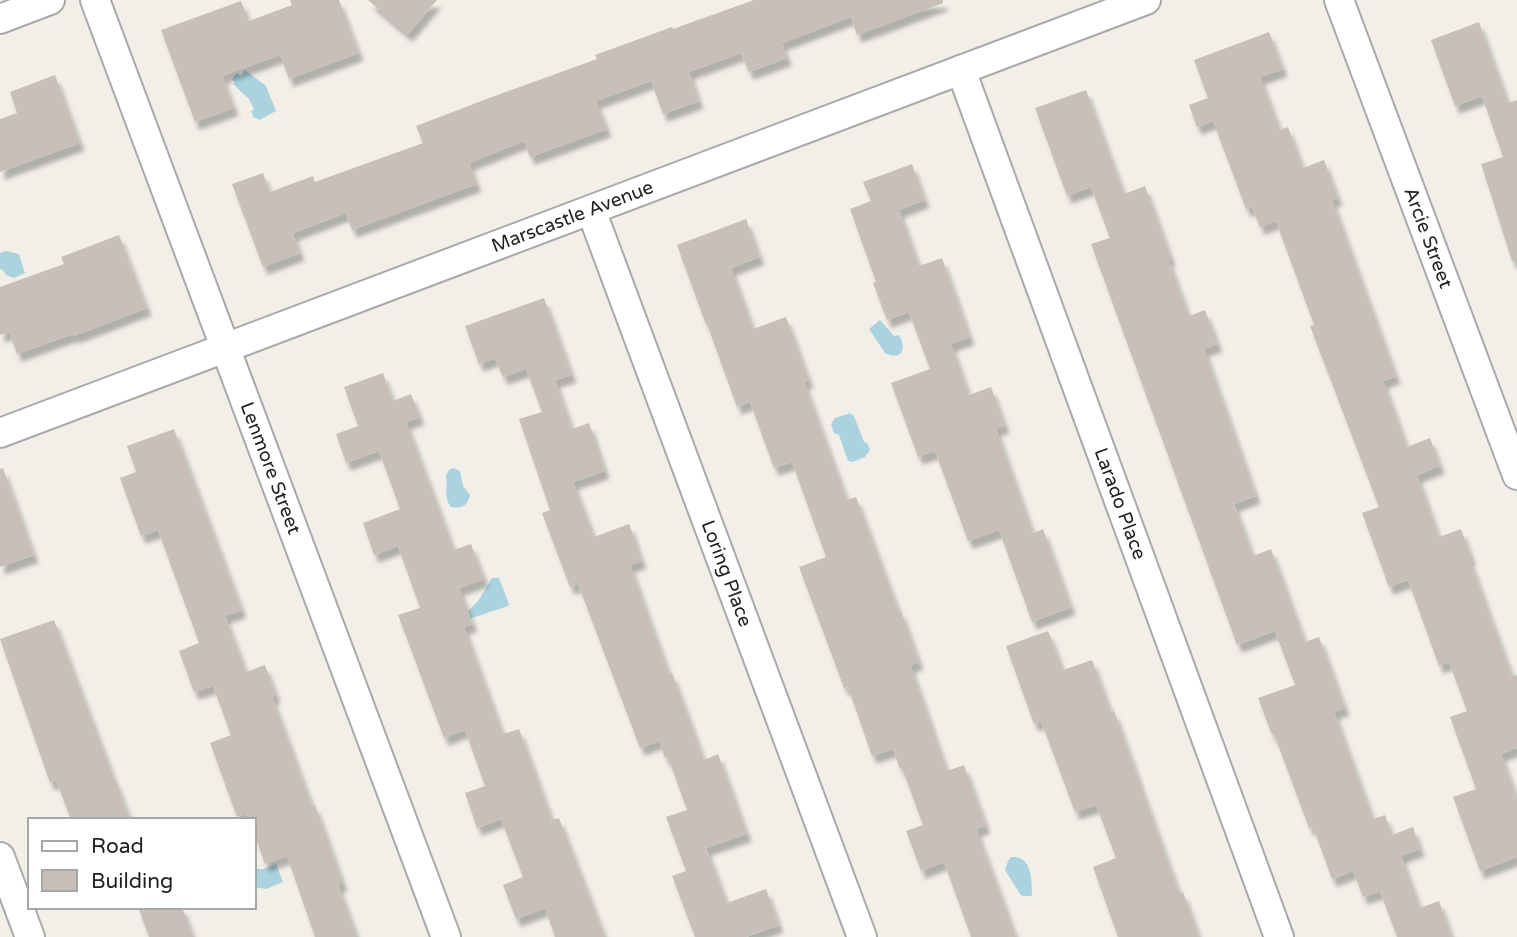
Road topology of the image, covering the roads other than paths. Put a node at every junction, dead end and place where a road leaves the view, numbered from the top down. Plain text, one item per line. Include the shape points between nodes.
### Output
1 (50, 0) edge
2 (96, 0) edge
3 (1146, 0) edge
4 (1339, 0) edge
5 (0, 19) edge
6 (961, 70) junction
7 (591, 210) junction
8 (225, 348) junction
9 (0, 433) edge
10 (1517, 475) edge
11 (0, 857) edge
12 (30, 937) edge
13 (446, 937) edge
14 (862, 937) edge
15 (1279, 937) edge

1 - 5 street
2 - 8 street, Lenmore Street
3 - 6 street, Marscastle Avenue
4 - 10 street, Arcie Street
6 - 7 street, Marscastle Avenue
6 - 15 street, Larado Place
7 - 8 street, Marscastle Avenue
7 - 14 street, Loring Place
8 - 9 street, Marscastle Avenue
8 - 13 street, Lenmore Street
11 - 12 street

